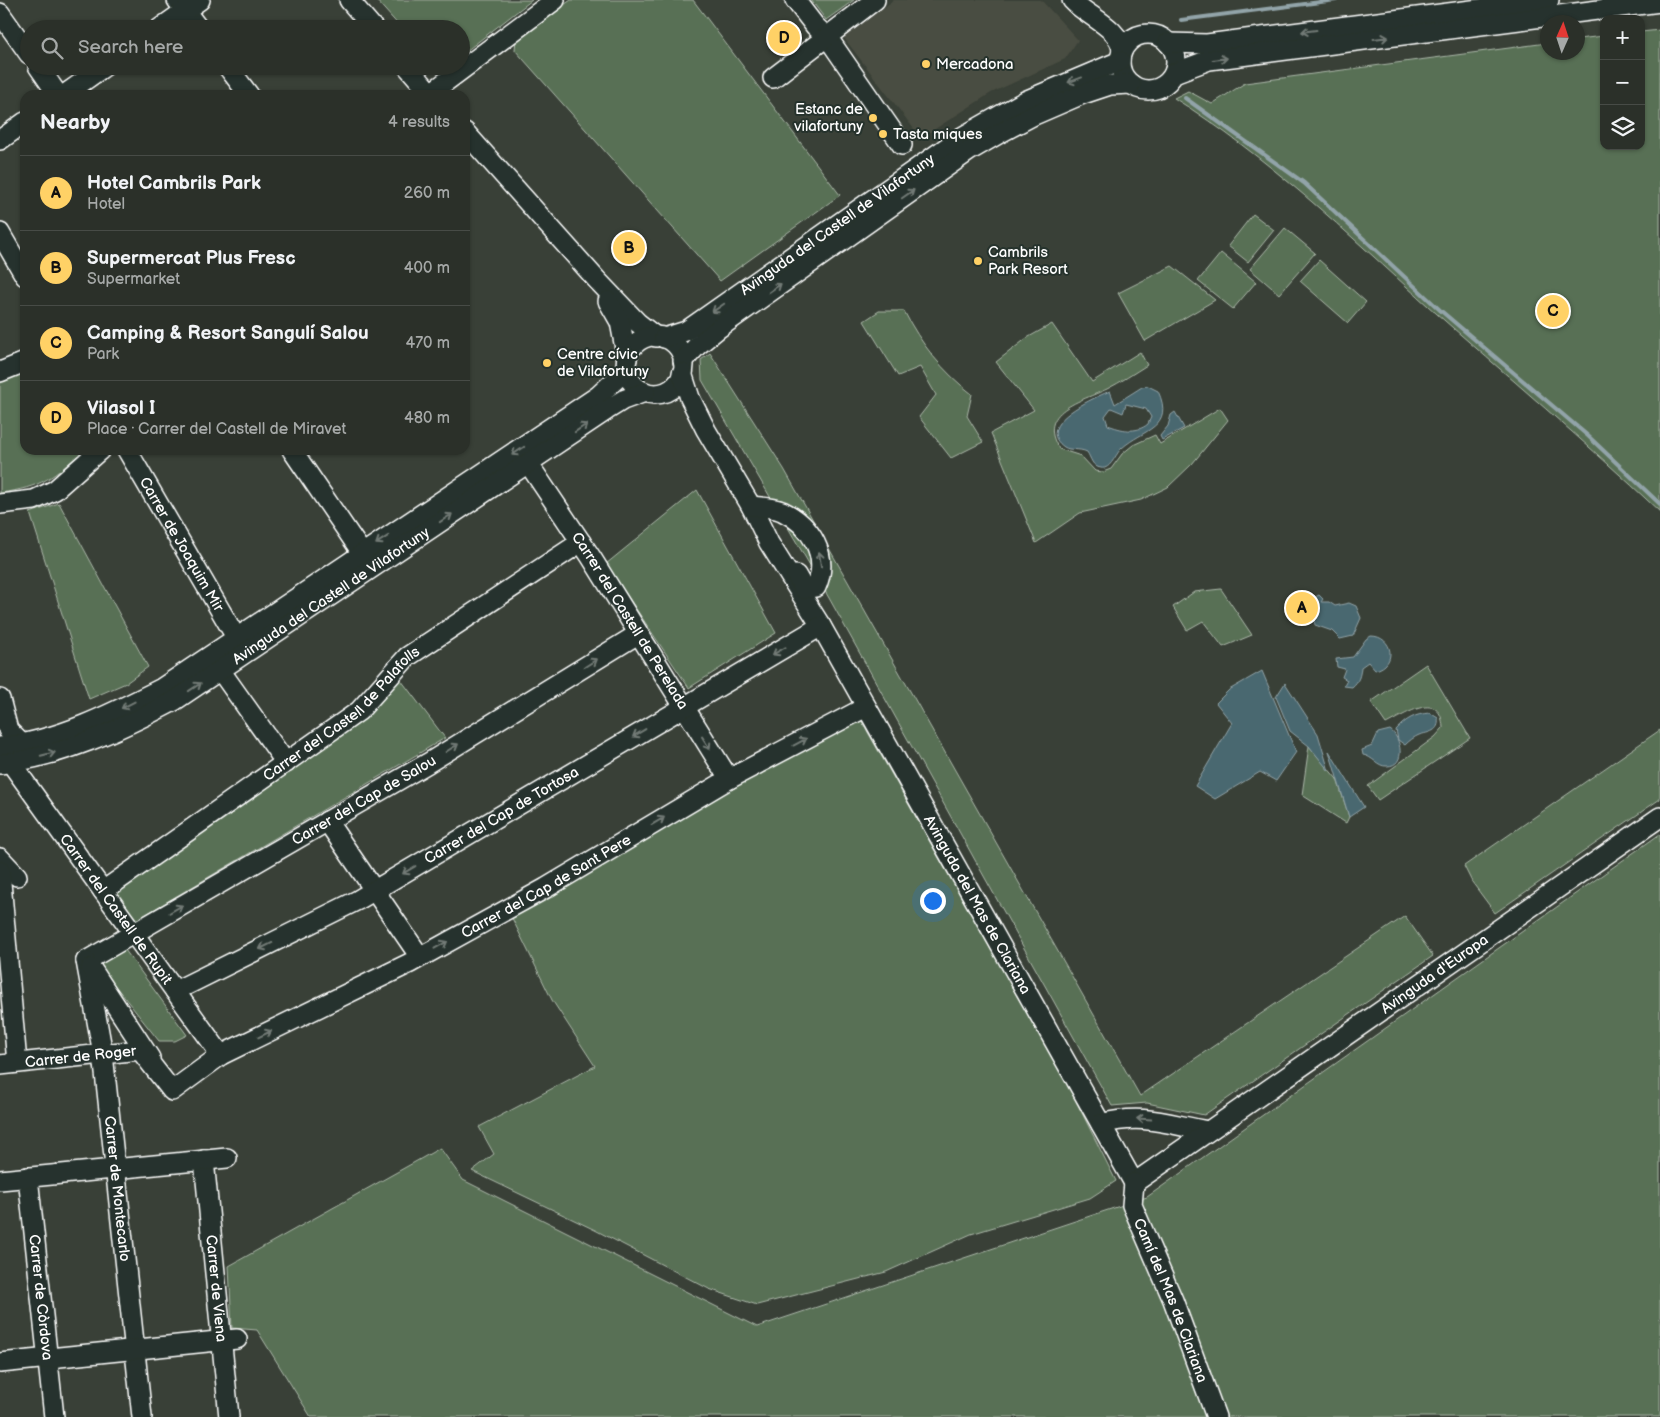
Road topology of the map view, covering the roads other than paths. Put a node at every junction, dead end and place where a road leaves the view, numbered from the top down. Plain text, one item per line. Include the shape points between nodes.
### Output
1 (349, 0) edge
2 (555, 0) edge
3 (795, 0) edge
4 (875, 0) edge
5 (1072, 0) edge
6 (1548, 0) edge
7 (1660, 2) edge
8 (187, 4) edge
9 (0, 13) edge
10 (169, 20) edge
11 (194, 20) edge
12 (366, 20) edge
13 (1105, 26) junction
14 (1146, 34) junction
15 (828, 38) junction
16 (20, 41) edge
17 (1168, 43) junction
18 (1121, 56) junction
19 (470, 64) edge
20 (1174, 74) junction
21 (44, 75) edge
22 (92, 75) edge
23 (234, 75) edge
24 (414, 75) edge
25 (455, 75) edge
26 (773, 78) dead end
27 (1131, 84) junction
28 (55, 90) edge
29 (71, 90) edge
30 (245, 90) edge
31 (427, 90) edge
32 (435, 90) edge
33 (20, 126) edge
34 (470, 138) edge
35 (0, 140) edge
36 (902, 145) dead end
37 (0, 233) edge
38 (20, 267) edge
39 (597, 280) junction
40 (660, 337) junction
41 (20, 364) edge
42 (626, 364) junction
43 (682, 367) junction
44 (0, 372) edge
45 (650, 393) junction
46 (706, 430) junction
47 (94, 455) edge
48 (130, 455) edge
49 (295, 455) edge
50 (528, 463) junction
51 (0, 504) edge
52 (751, 506) junction
53 (581, 542) junction
54 (769, 543) junction
55 (362, 553) junction
56 (810, 588) junction
57 (821, 626) junction
58 (638, 634) junction
59 (237, 639) junction
60 (220, 670) junction
61 (0, 699) edge
62 (683, 707) junction
63 (866, 707) junction
64 (22, 744) junction
65 (0, 747) edge
66 (6, 763) edge
67 (286, 763) junction
68 (729, 779) junction
69 (1660, 817) edge
70 (327, 821) junction
71 (0, 858) edge
72 (9, 874) edge
73 (103, 890) junction
74 (374, 891) junction
75 (134, 933) junction
76 (420, 957) junction
77 (86, 961) junction
78 (175, 991) junction
79 (103, 1054) junction
80 (221, 1055) junction
81 (8, 1064) edge
82 (172, 1091) junction
83 (1101, 1124) junction
84 (1177, 1124) junction
85 (1208, 1131) junction
86 (1174, 1155) junction
87 (227, 1158) dead end
88 (204, 1160) junction
89 (116, 1169) junction
90 (28, 1177) junction
91 (0, 1180) edge
92 (1134, 1183) junction
93 (229, 1340) junction
94 (136, 1349) junction
95 (48, 1358) junction
96 (0, 1363) edge
97 (1213, 1413) edge
98 (54, 1417) edge
99 (142, 1417) edge
100 (229, 1417) edge

1 - 12 street
2 - 19 street
3 - 15 street
4 - 15 street
5 - 13 street via 1080,10
6 -> 17 street via 1207,44
20 -> 7 street via 1210,60
8 - 10 street
8 - 11 street
9 - 16 street
13 - 14 street
13 - 18 street via 1122,43
14 - 17 street via 1158,36
14 - 18 street via 1134,38
15 - 26 street
15 - 36 street
17 - 20 street via 1175,54
18 - 27 street via 1122,74
18 -> 40 street, Avinguda del Castell de Vilafortuny via 1025,101 960,138 686,331
20 - 27 street via 1166,84 1155,89 1142,90
21 - 28 street
22 - 29 street
23 - 30 street
24 - 31 street
25 - 32 street
43 -> 27 street, Avinguda del Castell de Vilafortuny via 696,346 719,328 977,147 1032,116 1083,94 1110,85
33 - 35 street
34 - 39 street
37 - 38 street
39 - 40 street via 638,323
39 - 42 street via 620,322
40 - 42 street via 637,342
40 - 43 street via 677,347
41 - 44 street
42 - 45 street via 635,386
42 -> 55 street, Avinguda del Castell de Vilafortuny via 598,396
43 - 45 street via 672,387
43 - 46 street, Avinguda del Mas de Clariana via 690,398
45 - 46 street, Avinguda del Mas de Clariana via 674,400
50 -> 45 street, Avinguda del Castell de Vilafortuny via 623,400
46 - 52 street, Avinguda del Mas de Clariana
47 - 51 street via 55,490 34,500
48 - 59 street, Carrer de Joaquim Mir
49 - 55 street
50 - 53 street, Carrer del Castell de Perelada
60 -> 50 street, Avinguda del Castell de Vilafortuny
52 - 54 street, Avinguda del Mas de Clariana
52 - 56 street, Avinguda del Mas de Clariana via 769,522
56 -> 52 street via 816,587 821,576 821,557 807,528 780,510
53 - 58 street, Carrer del Castell de Perelada
53 - 67 street, Carrer del Castell de Palafolls via 407,657 359,711
54 - 56 street, Avinguda del Mas de Clariana via 785,554 804,589
54 - 57 street, Avinguda del Mas de Clariana
55 - 59 street, Avinguda del Castell de Vilafortuny
56 - 57 street, Avinguda del Mas de Clariana via 822,611
57 -> 62 street, Carrer del Cap de Tortosa
57 - 63 street, Avinguda del Mas de Clariana
58 - 62 street, Carrer del Castell de Perelada
70 -> 58 street, Carrer del Cap de Salou
59 -> 64 street, Avinguda del Castell de Vilafortuny via 162,688 105,717 53,737
66 -> 60 street, Avinguda del Castell de Vilafortuny via 55,752 114,732 174,701
60 - 67 street
61 - 64 street via 8,730
62 -> 68 street, Carrer del Castell de Perelada
62 -> 74 street, Carrer del Cap de Tortosa
68 -> 63 street, Carrer del Cap de Sant Pere
63 - 83 street, Avinguda del Mas de Clariana
64 - 65 street, Avinguda del Castell de Vilafortuny
66 - 73 street, Carrer del Castell de Rupit
67 - 73 street, Carrer del Castell de Palafolls
76 -> 68 street, Carrer del Cap de Sant Pere via 546,888
69 - 85 street, Avinguda d'Europa
70 - 74 street
75 -> 70 street, Carrer del Cap de Salou
71 - 72 street
72 - 81 street
73 - 75 street, Carrer del Castell de Rupit
74 - 76 street
74 -> 78 street, Carrer del Cap de Tortosa
75 - 77 street, Carrer del Cap de Salou
75 - 78 street, Carrer del Castell de Rupit
80 -> 76 street, Carrer del Cap de Sant Pere
77 - 79 street, Carrer de Montecarlo
77 - 82 street
78 - 80 street, Carrer del Castell de Rupit
79 - 81 street, Carrer de Roger
79 - 82 street, Carrer de Roger via 140,1050
79 - 89 street, Carrer de Montecarlo
80 - 82 street
84 -> 83 street via 1137,1118
83 - 92 street, Avinguda del Mas de Clariana
84 - 85 street
84 - 86 street via 1183,1132 1182,1142
85 - 86 street, Avinguda d'Europa
86 - 92 street, Avinguda d'Europa
87 - 88 street
88 - 89 street
88 - 93 street, Carrer de Viena
89 - 90 street
89 - 94 street, Carrer de Montecarlo
90 - 91 street
90 - 95 street, Carrer de Còrdova
92 - 97 street, Camí del Mas de Clariana via 1132,1206 1173,1300
93 - 94 street
93 - 100 street, Carrer de Viena
94 - 95 street
94 - 99 street, Carrer de Montecarlo
95 - 96 street
95 - 98 street, Carrer de Còrdova

